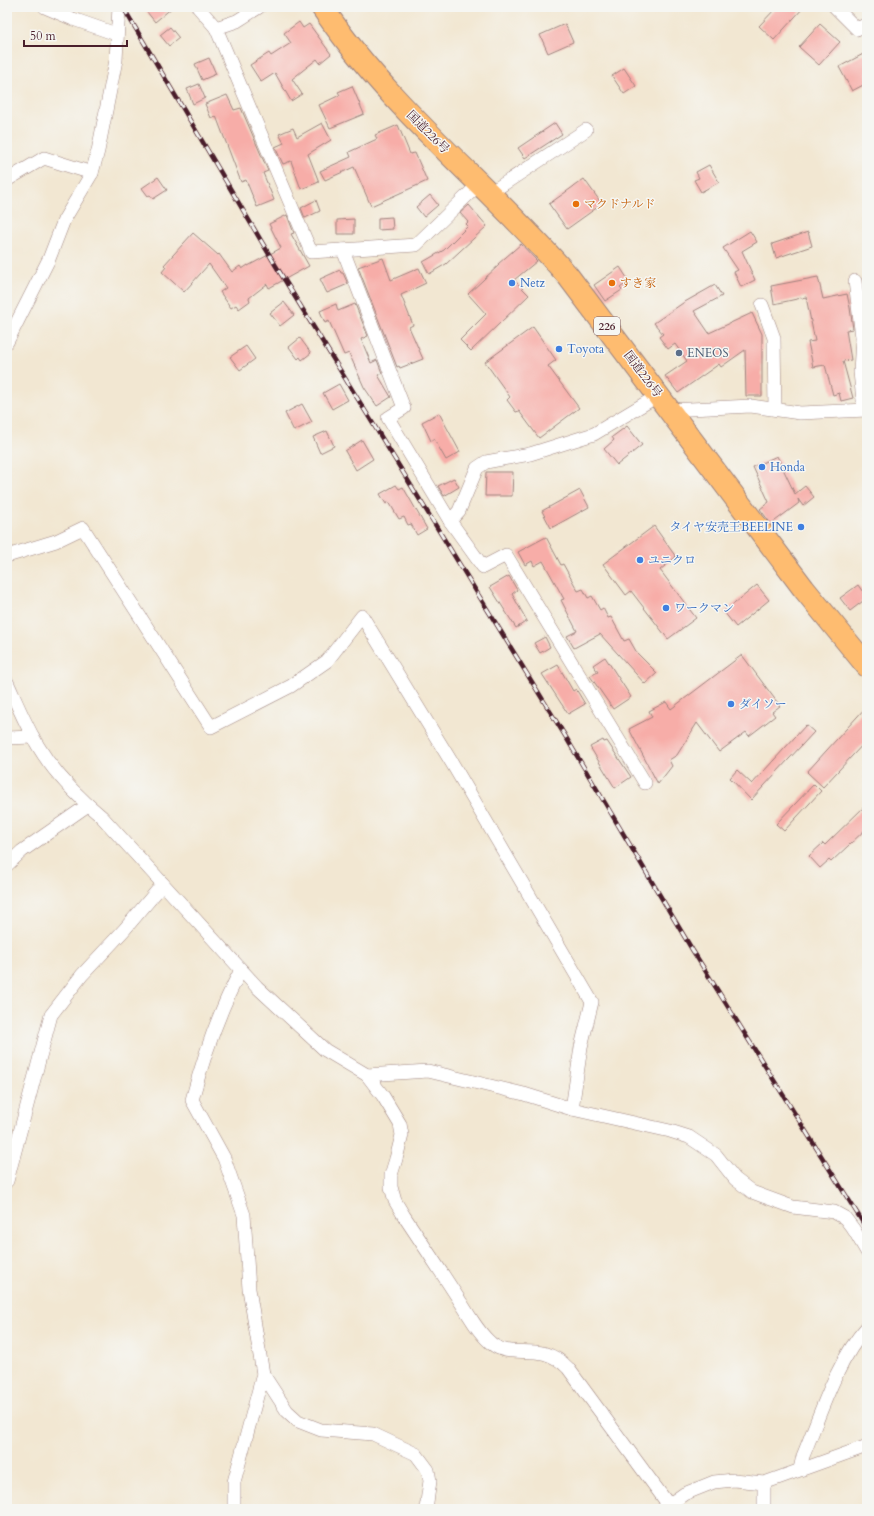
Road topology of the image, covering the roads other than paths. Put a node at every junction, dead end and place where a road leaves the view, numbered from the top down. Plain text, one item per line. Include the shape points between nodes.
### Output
1 (45, 7) edge
2 (119, 7) edge
3 (198, 7) edge
4 (259, 7) edge
5 (322, 7) edge
6 (835, 7) edge
7 (867, 24) edge
8 (216, 28) junction
9 (116, 34) junction
10 (586, 130) dead end
11 (92, 173) junction
12 (7, 180) edge
13 (485, 188) junction
14 (343, 250) junction
15 (855, 281) dead end
16 (762, 305) dead end
17 (7, 342) edge
18 (664, 402) junction
19 (776, 409) junction
20 (866, 410) edge
21 (450, 521) junction
22 (7, 556) edge
23 (867, 666) edge
24 (7, 682) edge
25 (33, 737) junction
26 (7, 738) edge
27 (644, 783) dead end
28 (88, 805) junction
29 (7, 865) edge
30 (163, 884) junction
31 (241, 970) junction
32 (367, 1075) junction
33 (572, 1109) junction
34 (7, 1181) edge
35 (867, 1252) edge
36 (867, 1327) edge
37 (263, 1374) junction
38 (867, 1446) edge
39 (800, 1469) junction
40 (764, 1483) junction
41 (666, 1507) edge
42 (234, 1509) edge
43 (426, 1509) edge
44 (764, 1509) edge

1 - 9 street
2 - 9 street
3 - 8 street
4 - 8 street via 237,21
5 - 13 highway, 国道226号 / 226 via 363,62 419,124
6 - 7 street via 857,29
8 - 14 street via 311,252
9 - 11 street via 116,60
10 - 13 street
11 - 12 street via 44,158
11 - 17 street via 64,220 49,259
13 - 14 street via 416,245
13 - 18 highway, 国道226号 / 226 via 568,276
14 - 21 street via 404,408 388,418
15 - 20 street via 862,337 860,372
16 - 19 street via 774,338
18 - 19 street
18 - 21 street via 594,434 530,454 486,462 477,468 458,511
18 - 23 highway, 国道226号 / 226 via 804,589
19 - 20 street via 800,413
21 - 27 street via 482,567 506,554
22 - 33 street via 56,541 83,528 211,727 291,686 327,661 362,616 452,763 592,1002 581,1046
24 - 25 street
25 - 26 street
25 - 28 street via 55,770
28 - 29 street via 22,851
28 - 30 street
30 - 31 street
30 - 34 street via 82,975 51,1015
31 - 32 street via 280,1010 326,1050
31 - 37 street via 217,1022 192,1100 224,1158 244,1215 249,1289
32 - 33 street via 428,1071 524,1094
32 - 41 street via 400,1124 402,1135 391,1175 395,1201 475,1323 499,1349 538,1351 559,1359 568,1368
33 - 35 street via 689,1137 716,1156 736,1179 752,1192 793,1207 834,1212 845,1218
36 - 39 street via 839,1372 803,1456
37 - 42 street via 236,1475
37 - 43 street via 287,1411 298,1421 321,1430 372,1434 416,1454 428,1470 430,1480
38 - 39 street
39 - 40 street
40 - 41 street via 734,1480 714,1482 697,1487
40 - 44 street

